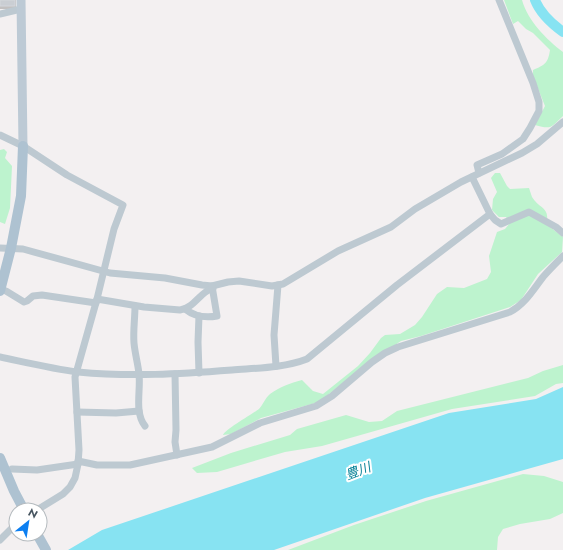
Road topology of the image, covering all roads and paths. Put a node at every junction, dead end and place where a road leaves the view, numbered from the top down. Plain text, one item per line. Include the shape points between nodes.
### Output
1 (499, 0) edge
2 (21, 4) edge
3 (0, 14) edge
4 (563, 122) edge
5 (0, 135) edge
6 (23, 146) junction
7 (475, 175) junction
8 (490, 214) junction
9 (563, 232) edge
10 (0, 248) edge
11 (10, 248) junction
12 (563, 256) edge
13 (103, 271) junction
14 (278, 285) junction
15 (212, 287) junction
16 (0, 290) edge
17 (96, 301) junction
18 (135, 306) junction
19 (185, 309) junction
20 (198, 316) junction
21 (0, 357) edge
22 (276, 366) junction
23 (76, 372) junction
24 (199, 373) junction
25 (175, 374) junction
26 (140, 375) junction
27 (139, 411) junction
28 (76, 412) junction
29 (145, 426) dead end
30 (176, 455) junction
31 (0, 458) edge
32 (78, 462) junction
33 (12, 469) dead end
34 (20, 502) edge
35 (48, 503) edge
36 (8, 532) edge
37 (0, 540) edge

1 - 7 street via 533,83 539,111 522,139 502,154 477,165
2 - 3 street
2 - 6 street
4 - 7 street via 537,144
5 - 6 street
6 - 11 main road via 20,196
6 - 13 street via 67,175 123,205
7 - 8 street
7 - 14 street via 415,209 391,227 338,251
8 - 9 street via 501,224 529,212
8 - 22 street via 396,285 307,359
10 - 11 street
11 - 13 street via 23,249
11 - 16 main road
12 - 30 street via 522,304 510,312 398,347 372,362 332,396 316,406 260,424 212,447
13 - 15 street via 165,278
13 - 17 street
14 - 15 street via 228,282
14 - 22 street via 274,329
15 - 19 street
15 - 20 street via 217,316
16 - 17 street via 24,302 32,296 42,295
17 - 18 street
17 - 23 street
18 - 19 street
18 - 26 street via 134,342
19 - 20 street
20 - 24 street
21 - 23 street
22 - 24 street
23 - 26 street
23 - 28 street
24 - 25 street
25 - 26 street
25 - 30 street
26 - 27 street
27 - 28 street
27 - 29 street
28 - 32 street
30 - 32 street via 130,465
31 - 34 main road
32 - 33 street via 36,470
32 - 35 street via 70,487
36 - 37 street

